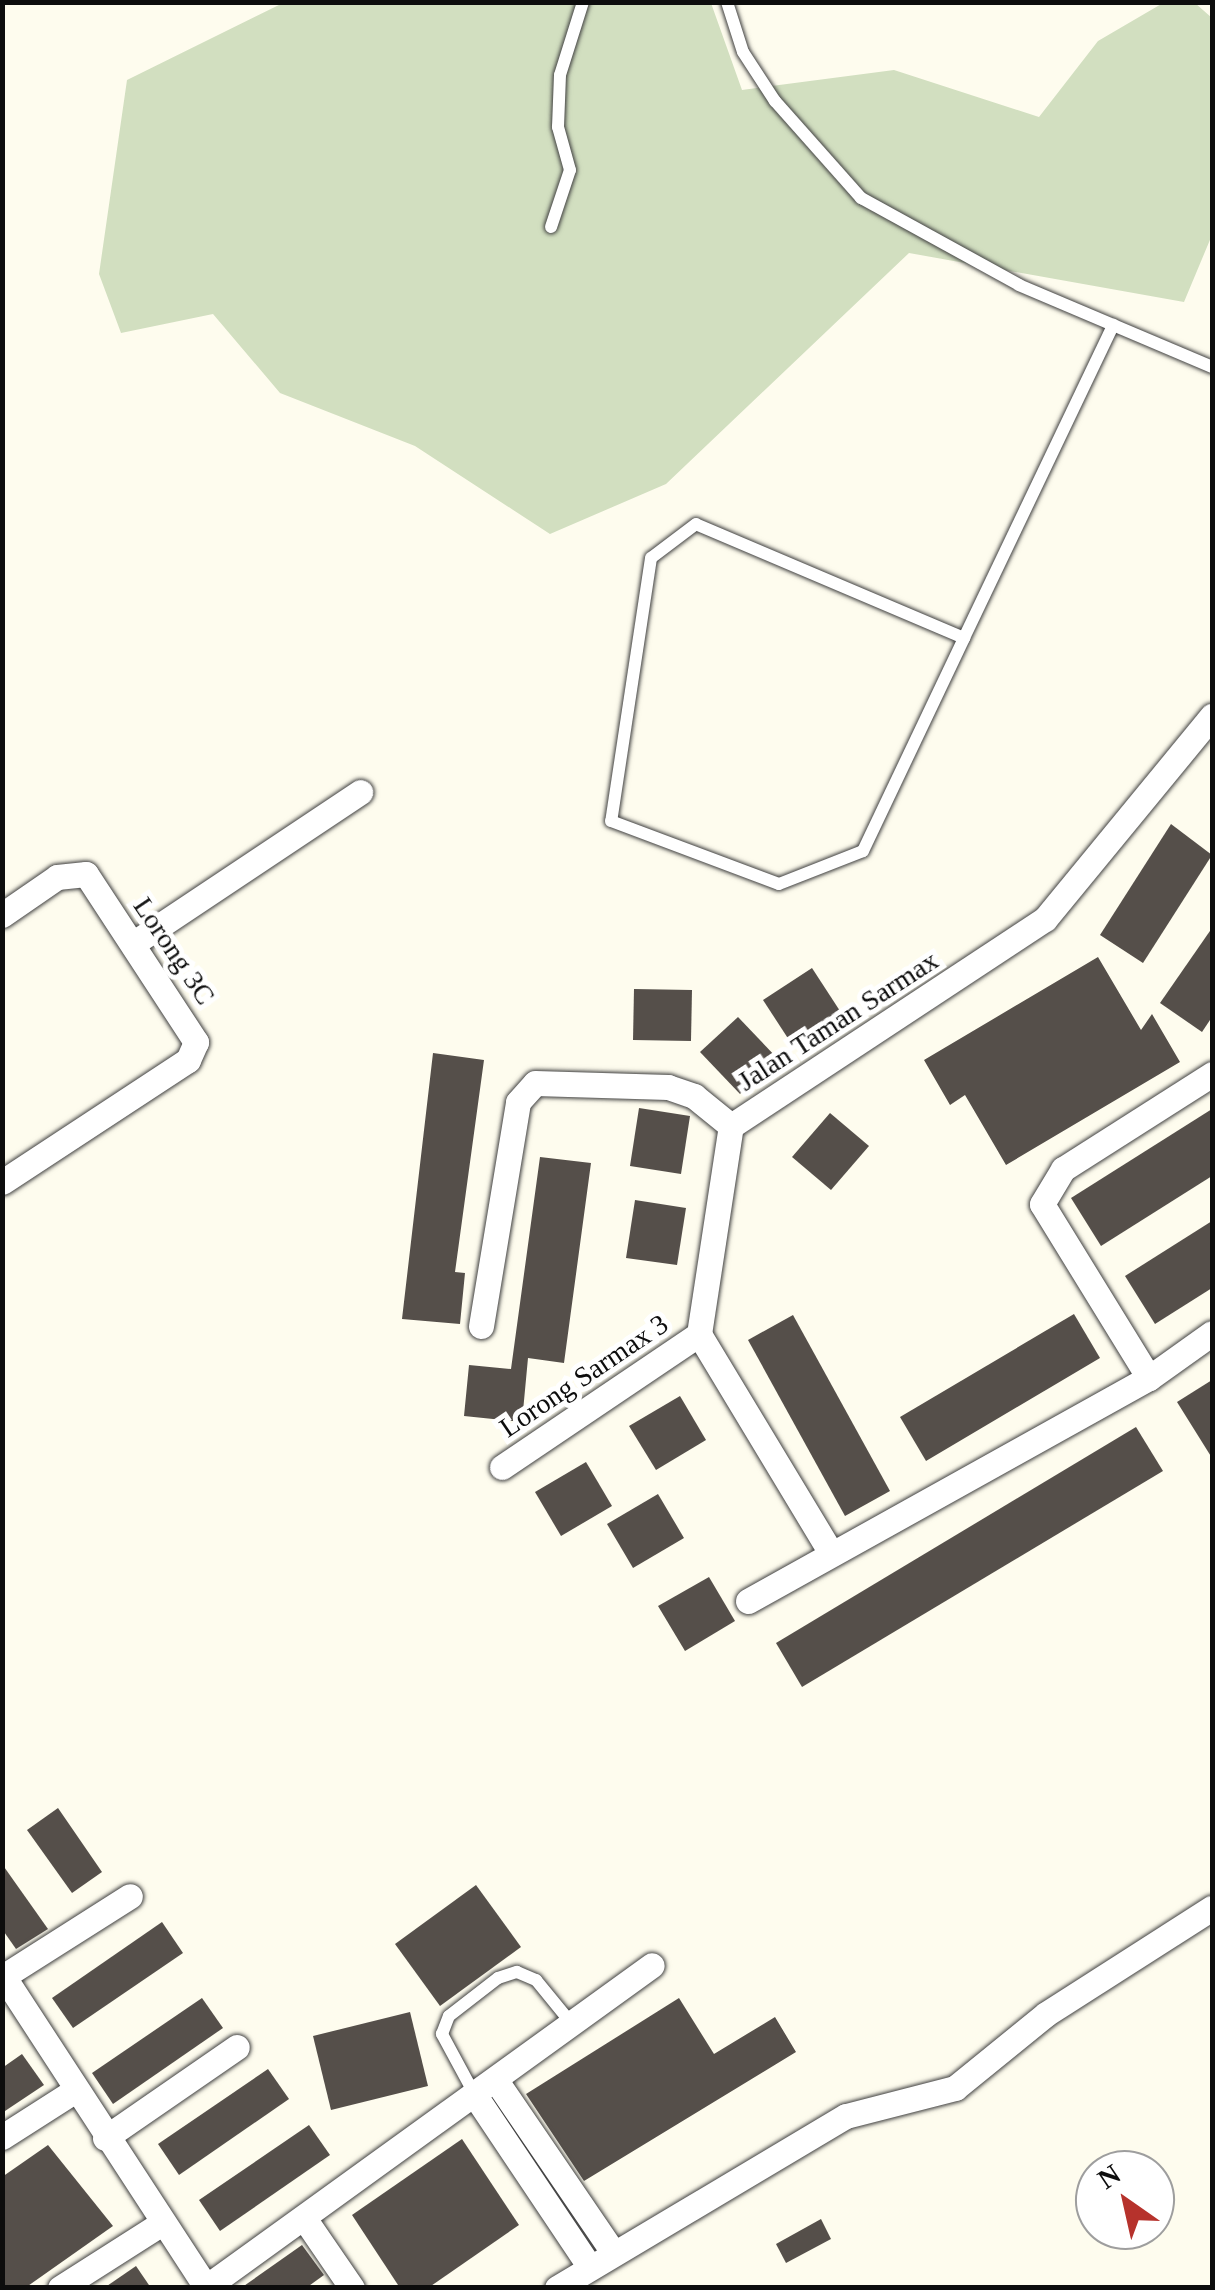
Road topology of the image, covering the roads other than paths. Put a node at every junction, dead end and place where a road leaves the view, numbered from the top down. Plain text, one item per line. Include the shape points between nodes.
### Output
1 (583, 2) edge
2 (727, 2) edge
3 (551, 227) dead end
4 (1113, 325) junction
5 (1212, 367) edge
6 (964, 638) junction
7 (1212, 716) edge
8 (360, 792) dead end
9 (2, 915) edge
10 (134, 943) junction
11 (1212, 1074) edge
12 (731, 1126) junction
13 (2, 1182) edge
14 (482, 1326) dead end
15 (1212, 1333) edge
16 (699, 1334) junction
17 (1149, 1378) junction
18 (502, 1467) dead end
19 (832, 1553) junction
20 (748, 1601) dead end
21 (130, 1896) dead end
22 (1212, 1908) edge
23 (652, 1965) dead end
24 (3, 1975) edge
25 (13, 2020) edge
26 (572, 2024) junction
27 (237, 2047) dead end
28 (487, 2090) junction
29 (74, 2092) junction
30 (2, 2137) edge
31 (105, 2138) junction
32 (304, 2218) junction
33 (162, 2222) junction
34 (614, 2252) junction
35 (590, 2267) junction
36 (345, 2285) edge
37 (206, 2287) edge
38 (60, 2288) edge
39 (557, 2288) edge

1 - 3 lane via 560,75 558,127 570,170
2 - 4 lane via 743,52 775,101 861,198 1018,285
4 - 5 lane
4 - 6 lane
6 - 6 lane via 863,851 779,884 611,821 651,558 696,524
7 - 12 street, Jalan Taman Sarmax via 1045,919
8 - 10 street
9 - 10 street, Lorong 3C via 57,877 81,871
10 - 13 street, Lorong 3C via 189,1025 196,1042 188,1060
11 - 17 street via 1063,1168 1042,1204
12 - 14 street via 694,1096 668,1088 535,1083 518,1102
12 - 16 street, Jalan Taman Sarmax
15 - 17 street
16 - 18 street, Lorong Sarmax 3
16 - 19 street
17 - 19 street
19 - 20 street
21 - 24 street
22 - 34 street via 1046,2014 954,2088 846,2116
23 - 26 street
24 - 25 street
25 - 29 street
26 - 28 street
26 - 28 lane via 536,1980 517,1972 485,1987 449,2016 442,2034
27 - 31 street
28 - 32 street
28 - 34 street
28 - 35 street
29 - 30 street
29 - 31 street
31 - 33 street
32 - 36 street
32 - 37 street
33 - 37 street
33 - 38 street
34 - 35 street
35 - 39 street

